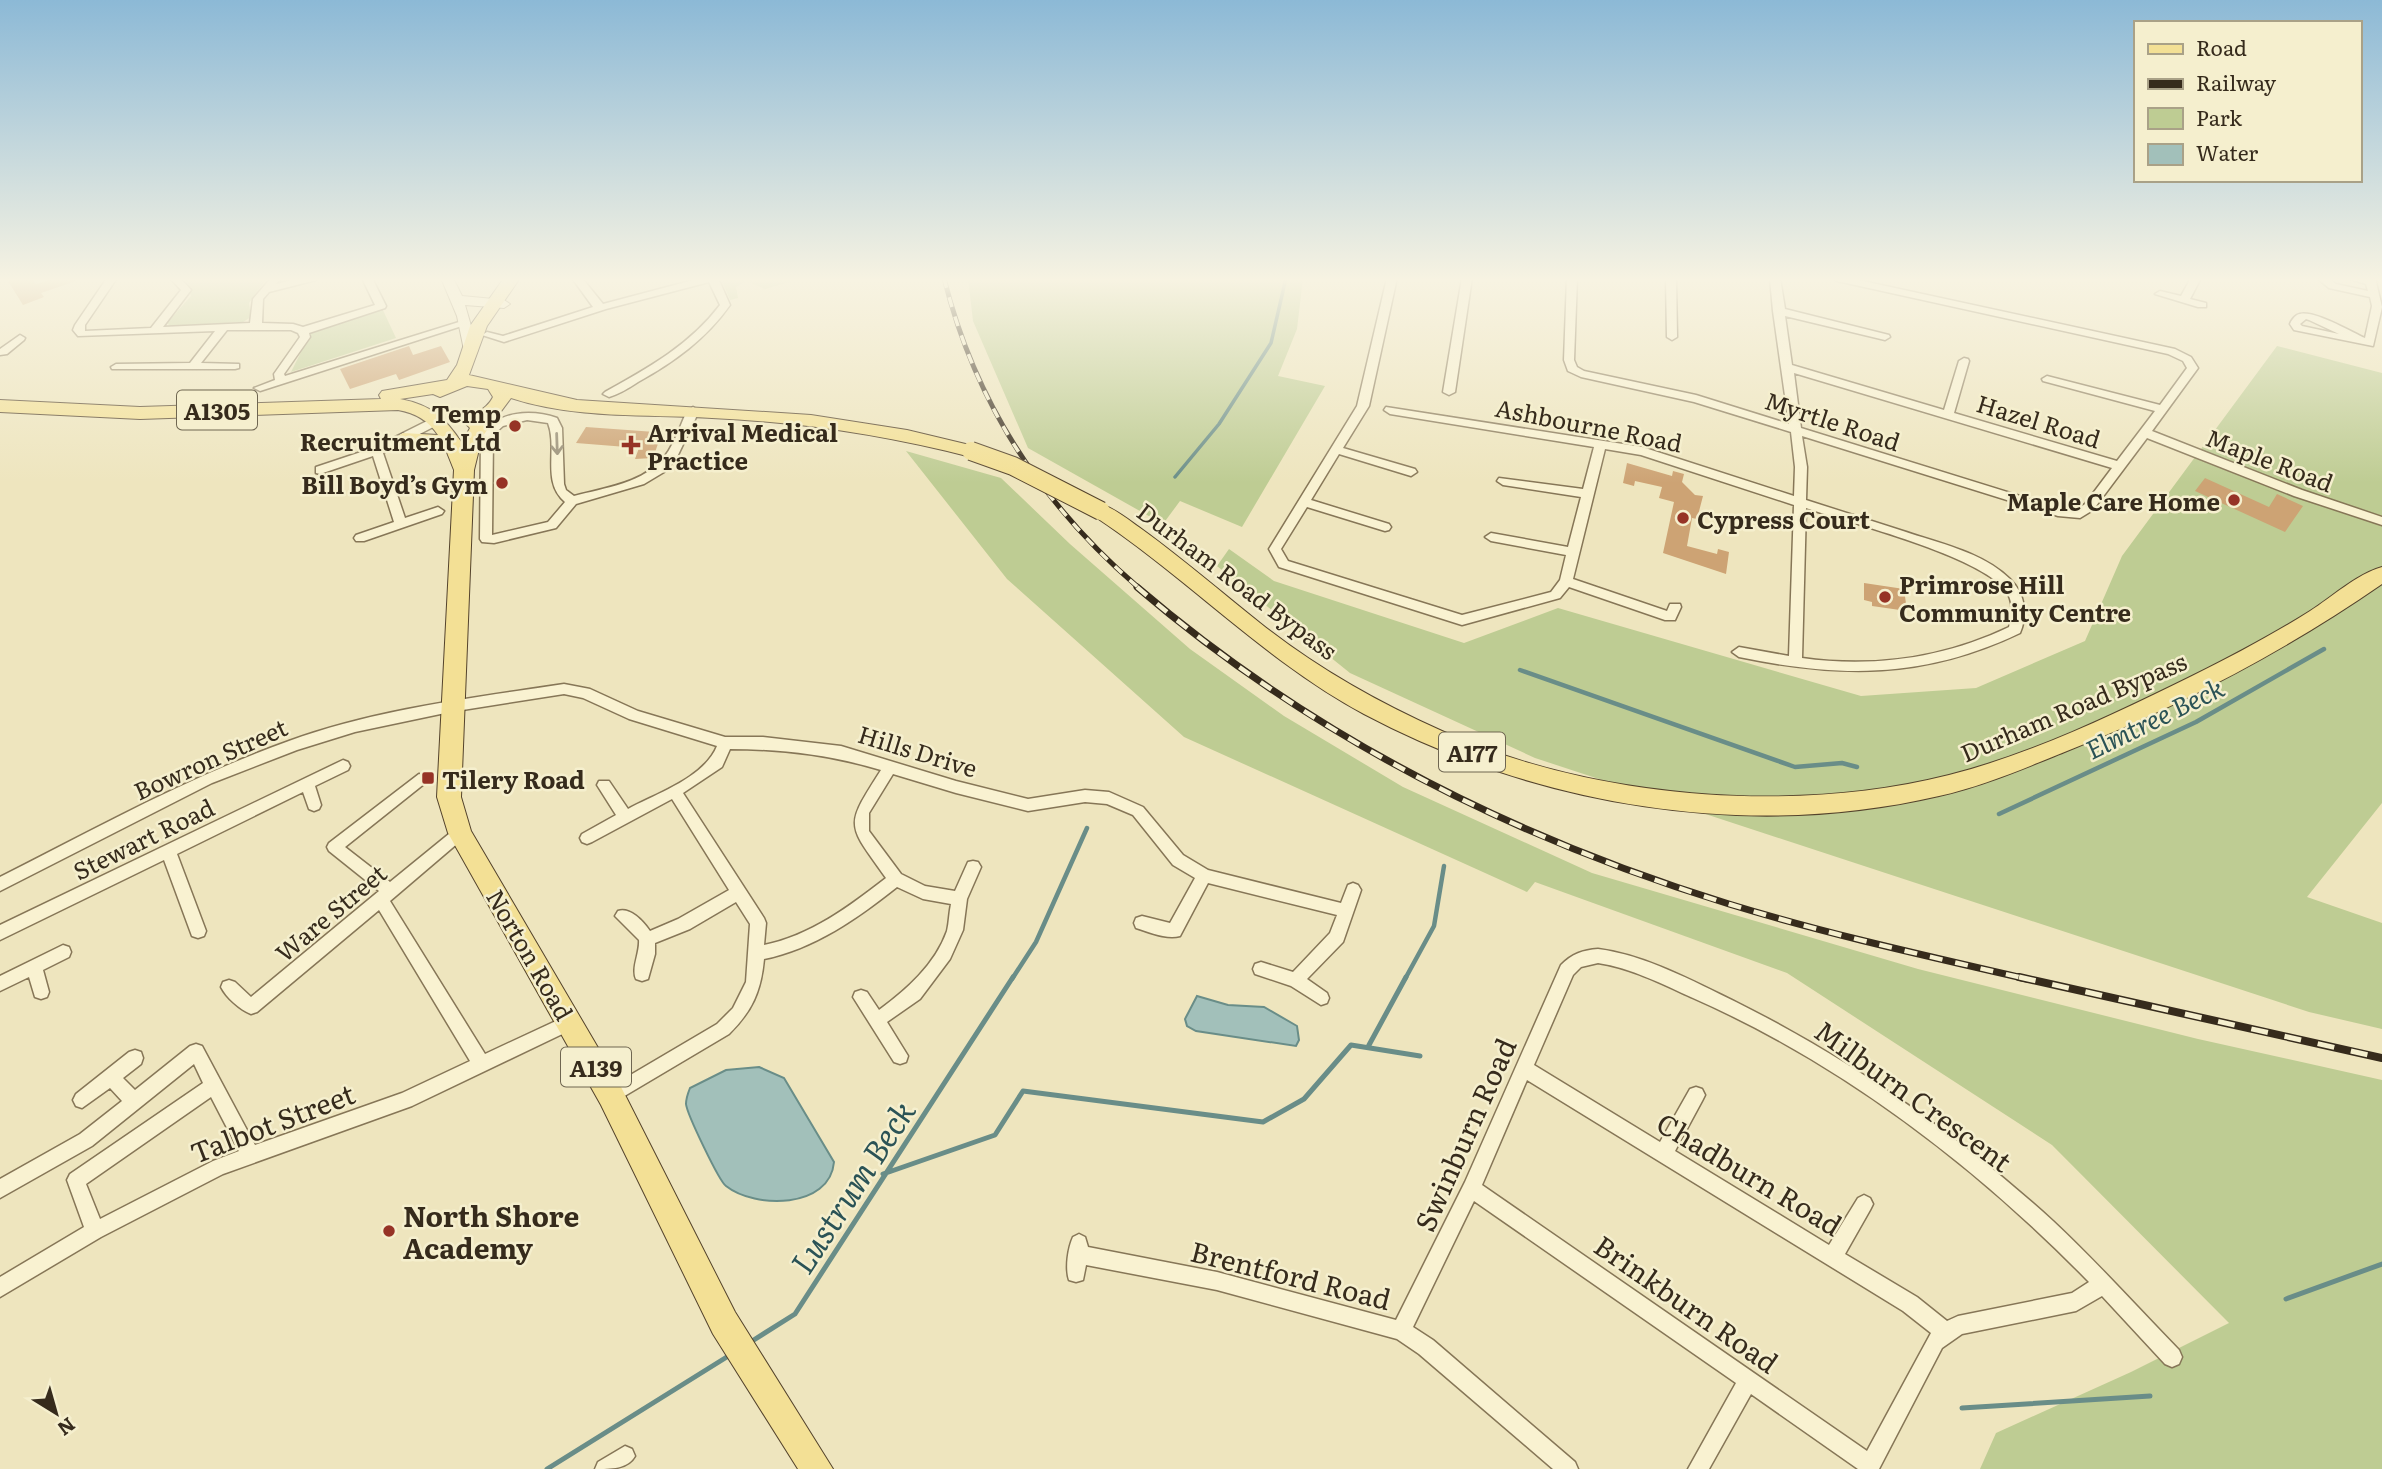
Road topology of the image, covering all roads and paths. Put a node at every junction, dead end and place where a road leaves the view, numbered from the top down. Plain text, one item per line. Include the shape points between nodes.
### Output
1 (209, 347) edge
2 (299, 347) edge
3 (391, 347) edge
4 (470, 347) edge
5 (472, 347) edge
6 (486, 347) edge
7 (683, 347) edge
8 (1376, 347) edge
9 (1456, 347) edge
10 (1569, 347) edge
11 (1783, 347) edge
12 (2151, 347) edge
13 (471, 350) junction
14 (1, 352) edge
15 (18, 354) dead end
16 (1964, 360) dead end
17 (194, 365) junction
18 (234, 366) dead end
19 (1786, 366) junction
20 (116, 367) dead end
21 (2047, 379) dead end
22 (281, 381) junction
23 (453, 384) junction
24 (496, 385) junction
25 (625, 385) junction
26 (260, 387) dead end
27 (1449, 392) dead end
28 (0, 393) edge
29 (635, 393) dead end
30 (609, 394) dead end
31 (0, 405) edge
32 (561, 405) junction
33 (2163, 409) junction
34 (1390, 410) dead end
35 (693, 411) junction
36 (1948, 414) junction
37 (763, 415) joint
38 (487, 417) junction
39 (435, 421) junction
40 (1796, 431) junction
41 (2145, 433) junction
42 (403, 439) junction
43 (1600, 445) junction
44 (455, 447) junction
45 (1337, 450) junction
46 (377, 451) junction
47 (2119, 466) junction
48 (320, 470) dead end
49 (464, 470) junction
50 (1411, 472) dead end
51 (1503, 481) dead end
52 (1587, 494) junction
53 (572, 500) junction
54 (1802, 501) junction
55 (1306, 502) junction
56 (438, 511) dead end
57 (2382, 521) edge
58 (401, 524) junction
59 (1385, 527) dead end
60 (1491, 537) dead end
61 (360, 538) dead end
62 (1574, 552) junction
63 (2382, 574) edge
64 (1566, 581) junction
65 (1675, 607) dead end
66 (1739, 652) dead end
67 (1795, 663) junction
68 (450, 707) junction
69 (725, 743) junction
70 (343, 766) dead end
71 (890, 767) junction
72 (419, 780) dead end
73 (307, 784) junction
74 (604, 785) dead end
75 (675, 792) junction
76 (314, 805) dead end
77 (625, 817) junction
78 (460, 833) junction
79 (587, 838) dead end
80 (168, 851) junction
81 (973, 867) dead end
82 (1204, 876) junction
83 (896, 879) junction
84 (0, 884) edge
85 (1353, 890) dead end
86 (739, 892) junction
87 (386, 896) junction
88 (959, 899) junction
89 (1346, 911) junction
90 (623, 915) dead end
91 (1142, 923) dead end
92 (198, 931) dead end
93 (0, 933) edge
94 (648, 939) junction
95 (64, 953) dead end
96 (758, 953) junction
97 (1577, 960) joint
98 (34, 967) junction
99 (1261, 969) dead end
100 (642, 975) dead end
101 (1296, 980) junction
102 (0, 984) edge
103 (229, 987) dead end
104 (41, 992) dead end
105 (861, 997) dead end
106 (1321, 999) dead end
107 (876, 1021) junction
108 (571, 1022) junction
109 (900, 1056) dead end
110 (135, 1058) dead end
111 (482, 1065) junction
112 (1523, 1068) junction
113 (111, 1077) junction
114 (214, 1085) junction
115 (1696, 1095) dead end
116 (611, 1096) junction
117 (82, 1100) dead end
118 (134, 1101) junction
119 (1664, 1153) junction
120 (250, 1154) junction
121 (1471, 1188) junction
122 (0, 1189) edge
123 (1864, 1205) dead end
124 (95, 1231) junction
125 (1833, 1256) junction
126 (1077, 1257) dead end
127 (2103, 1284) junction
128 (0, 1288) edge
129 (1401, 1331) junction
130 (1945, 1332) junction
131 (2172, 1357) dead end
132 (1749, 1379) junction
133 (625, 1456) dead end
134 (1869, 1467) edge
135 (813, 1468) edge
136 (605, 1469) edge
137 (1568, 1469) edge
138 (1698, 1469) edge

1 - 17 street
2 - 22 street via 279,374
3 - 22 street
4 - 13 street
5 - 13 main road
6 - 24 main road via 484,367
7 - 25 street
8 - 45 street via 1363,406
9 - 27 street
10 - 40 street, Myrtle Road via 1572,369 1593,379 1696,399
11 - 19 street
12 - 33 street via 2187,359 2192,371
13 - 23 main road via 469,363
14 - 15 street
16 - 36 street
17 - 18 street
17 - 20 street
19 - 36 street, Hazel Road
19 - 40 street
21 - 33 street
22 - 26 street
23 - 24 main road via 480,380
23 - 28 main road, A1305 via 350,398 175,403 72,401
23 - 39 main road via 429,401
24 - 32 main road, A177
24 - 38 main road, Norton Road / A139 via 502,397
25 - 29 street
25 - 30 street
31 - 39 main road, A1305 via 140,412 398,404 417,407
32 - 35 main road, A177
32 - 38 main road, A177
33 - 41 street
34 - 43 street, Ashbourne Road via 1407,407
35 - 37 main road, A177
35 - 53 street via 671,457 660,469 640,481
36 - 47 street, Hazel Road
37 - 63 main road, Durham Road Bypass / A177, bridge via 890,430 1013,466 1101,511 1158,550 1309,670 1431,736 1525,770 1612,791 1755,807 1868,800 1937,788 1999,768 2103,727 2214,675
38 - 39 main road via 471,424
38 - 49 main road, Norton Road / A139 via 474,437
39 - 42 street
39 - 44 main road, Norton Road / A139 via 449,432
40 - 47 street, Myrtle Road via 2062,513 2080,514 2089,507
40 - 54 street
41 - 47 street
41 - 57 street, Maple Road via 2298,494
42 - 44 main road via 432,439
42 - 46 street
43 - 52 street
43 - 54 street, Ashbourne Road via 1642,451
44 - 49 main road, Norton Road / A139
45 - 50 street
45 - 55 street
46 - 48 street
46 - 58 street
49 - 68 main road, Norton Road / A139
51 - 52 street
52 - 62 street
53 -> 53 street via 551,525 486,539 487,435 497,424 516,418 553,421 558,484
54 - 67 street
54 - 67 street, Ashbourne Road via 1982,566 2011,587 2021,611 2015,630 1950,655 1872,667
55 - 59 street
55 - 64 street via 1275,549 1283,564 1462,621 1555,594
56 - 58 street
58 - 61 street
60 - 62 street
62 - 64 street
64 - 65 street via 1670,617
66 - 67 street
68 - 69 street, Hills Drive via 572,689 645,719
68 - 78 main road, Norton Road / A139 via 449,797
68 - 84 street, Bowron Street via 355,727 208,779
69 - 71 street, Hills Drive via 833,751
69 - 75 street via 712,768
70 - 73 street, Stewart Road
71 - 82 street, Hills Drive via 1028,805 1085,796 1128,804 1178,860
71 - 83 street via 862,812 860,826
72 - 87 street via 334,847
73 - 76 street
73 - 80 street, Stewart Road
74 - 77 street
75 - 77 street
75 - 86 street
77 - 79 street
78 - 87 street, Ware Street
78 - 108 main road, Norton Road / A139
80 - 92 street
80 - 93 street, Stewart Road
81 - 88 street
82 - 89 street, Hills Drive
82 - 91 street via 1174,931
83 - 88 street via 923,892
83 - 96 street via 789,947
85 - 89 street
86 - 94 street
86 - 96 street via 758,923
87 - 103 street, Ware Street via 251,1007
87 - 111 street
88 - 107 street via 955,930 944,954 914,994
89 - 101 street via 1337,937
90 - 94 street
94 - 100 street
95 - 98 street
96 - 116 street via 750,994 733,1021
97 - 112 street, Swinburn Road via 1567,970
97 - 127 street, Milburn Crescent via 1600,956 1638,967 1781,1033 1977,1168
98 - 102 street
98 - 104 street
99 - 101 street
101 - 106 street
105 - 107 street
107 - 109 street
108 - 111 street, Talbot Street
108 - 116 main road, Norton Road / A139
110 - 113 street
111 - 120 street, Talbot Street via 406,1100
112 - 119 street, Chadburn Road
112 - 121 street, Swinburn Road
113 - 117 street
113 - 118 street
114 - 118 street via 196,1052
114 - 120 street
114 - 124 street via 76,1180
115 - 119 street
116 - 135 main road, Norton Road / A139 via 742,1354
118 - 122 street via 86,1140
119 - 125 street, Chadburn Road
120 - 124 street, Talbot Street
121 - 129 street, Swinburn Road
121 - 132 street, Brinkburn Road
123 - 125 street
124 - 128 street, Talbot Street
125 - 130 street, Chadburn Road via 1910,1304
126 - 129 street, Brentford Road via 1217,1281
127 - 130 street via 2076,1302 1958,1325
127 - 131 street, Milburn Crescent
129 - 137 street, Brentford Road via 1426,1347
130 - 134 street via 1935,1341
132 - 134 street, Brinkburn Road
132 - 138 street
133 - 136 street

